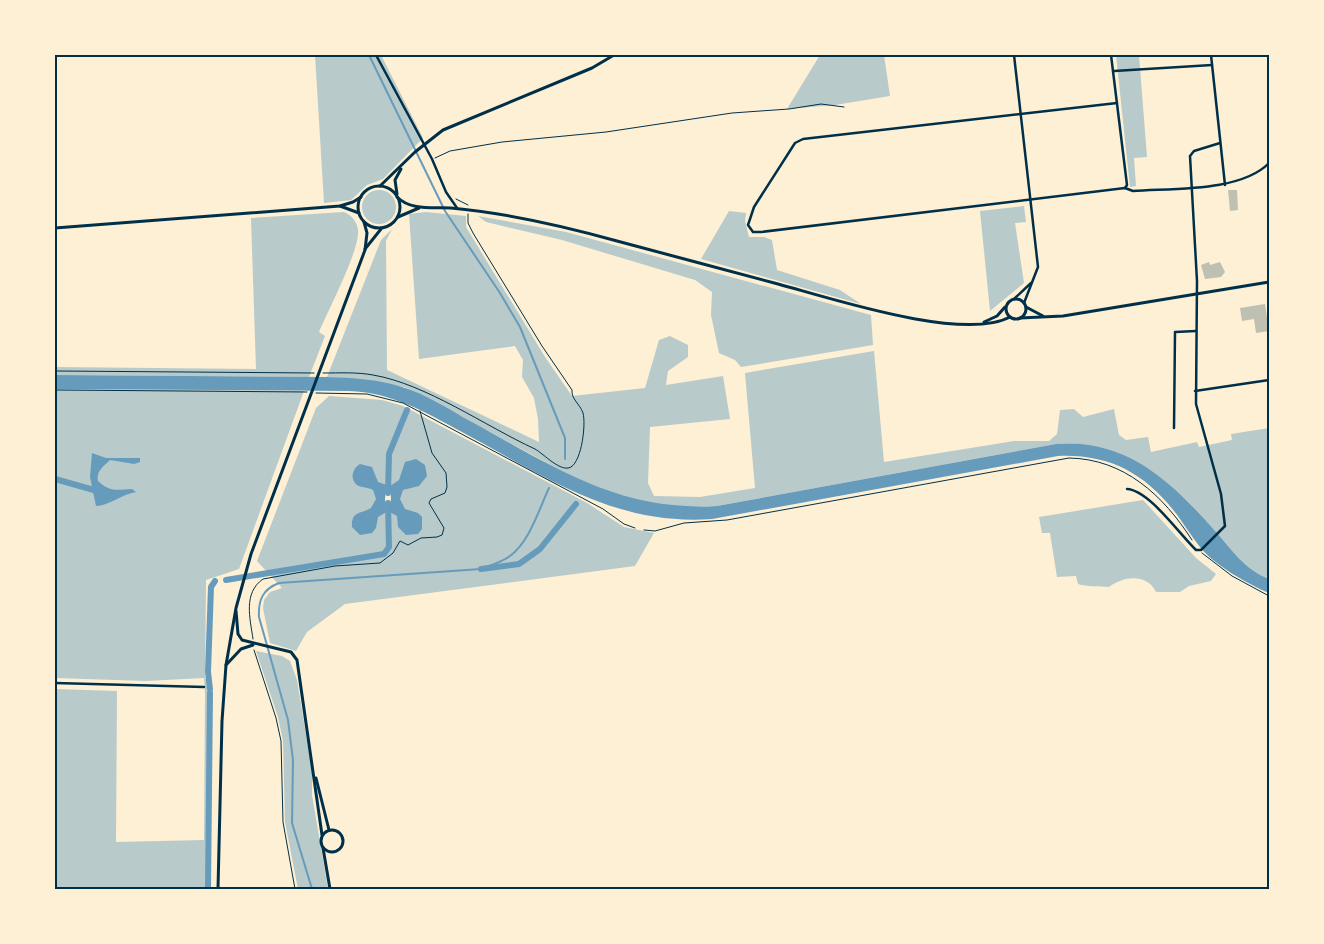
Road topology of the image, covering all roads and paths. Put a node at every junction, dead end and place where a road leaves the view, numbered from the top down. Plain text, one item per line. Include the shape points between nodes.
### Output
1 (376, 55) edge
2 (614, 55) edge
3 (1014, 55) edge
4 (1111, 55) edge
5 (1211, 55) edge
6 (1212, 64) junction
7 (1113, 71) junction
8 (1117, 103) junction
9 (844, 106) dead end
10 (1021, 114) junction
11 (1220, 144) junction
12 (440, 155) dead end
13 (1269, 163) edge
14 (402, 166) junction
15 (1225, 185) junction
16 (380, 186) junction
17 (1125, 188) junction
18 (1192, 188) junction
19 (361, 197) junction
20 (398, 197) junction
21 (1031, 200) junction
22 (340, 206) junction
23 (422, 207) junction
24 (458, 209) junction
25 (359, 213) junction
26 (398, 216) junction
27 (364, 222) junction
28 (471, 227) dead end
29 (55, 228) edge
30 (382, 228) junction
31 (365, 250) junction
32 (1032, 282) junction
33 (1269, 282) edge
34 (1196, 293) junction
35 (1014, 299) junction
36 (1025, 305) junction
37 (1006, 307) junction
38 (1010, 317) junction
39 (1048, 317) junction
40 (1020, 318) junction
41 (981, 323) junction
42 (1196, 331) junction
43 (55, 371) edge
44 (1269, 380) edge
45 (55, 390) edge
46 (1195, 391) junction
47 (420, 411) junction
48 (1174, 428) dead end
49 (1127, 489) dead end
50 (635, 528) dead end
51 (644, 530) dead end
52 (1200, 550) junction
53 (1269, 596) edge
54 (236, 608) junction
55 (253, 644) junction
56 (226, 665) junction
57 (55, 683) edge
58 (204, 687) dead end
59 (312, 763) junction
60 (329, 830) junction
61 (322, 835) junction
62 (323, 848) junction
63 (330, 852) junction
64 (325, 859) junction
65 (218, 889) edge
66 (295, 889) edge
67 (330, 889) edge

1 - 24 street via 446,192
2 - 14 street via 592,68 443,130
3 - 10 street
4 - 7 street
5 - 6 street
6 - 7 street
6 - 11 street
7 - 8 street
8 - 10 street
8 - 17 street
9 - 12 path via 821,104 789,110 732,113 606,132 502,142
10 - 21 street
10 - 21 street via 803,138 795,143 748,220 750,229 761,232
11 - 15 street
11 - 18 street via 1191,153
13 - 15 street via 1261,170
14 - 16 street
14 - 20 street via 395,180
15 - 18 street
16 - 19 street via 369,189
16 - 20 street via 390,189
17 - 18 street via 1133,191
17 - 21 street
18 - 34 street
19 - 22 street
19 - 25 street
20 - 23 street via 407,205
20 - 26 street
21 - 32 street via 1038,267
22 - 25 street
22 - 29 street
23 - 24 street
23 - 26 street
24 - 41 street via 520,218 591,234 888,314 934,322
25 - 27 street
26 - 30 street
27 - 30 street
27 - 31 street via 367,233
28 - 43 path via 582,411 584,426 579,456 575,464 567,468 419,390 371,375
30 - 31 street
31 - 54 street via 251,554
32 - 35 street
32 - 36 street
33 - 34 street
34 - 39 street
34 - 42 street
35 - 36 street
35 - 37 street
36 - 39 street via 1032,312
36 - 40 street via 1025,313
37 - 38 street
37 - 41 street via 994,318
38 - 40 street
38 - 41 street
39 - 40 street
42 - 46 street
42 - 48 street via 1175,332
44 - 46 street
45 - 47 path via 356,393 395,400
46 - 52 street via 1226,522 1222,530
47 - 50 path
47 - 66 path via 430,448 447,477 445,493 429,503 444,528 442,534 420,538 408,545 400,541 393,554 380,562 269,577 258,583 250,600 254,651 281,741 283,822
49 - 52 street via 1137,491 1195,549
51 - 52 path via 727,520 1059,458 1078,458 1109,464 1138,479 1177,518
52 - 53 path via 1232,576
54 - 55 street via 238,634 242,640
54 - 56 street
55 - 56 street
55 - 59 street via 291,652 296,660
56 - 65 street
57 - 58 street
59 - 60 street
59 - 61 street
60 - 61 street
60 - 63 street via 339,832 343,840 340,849
61 - 62 street
62 - 63 street
62 - 64 street
63 - 64 street
64 - 67 street

